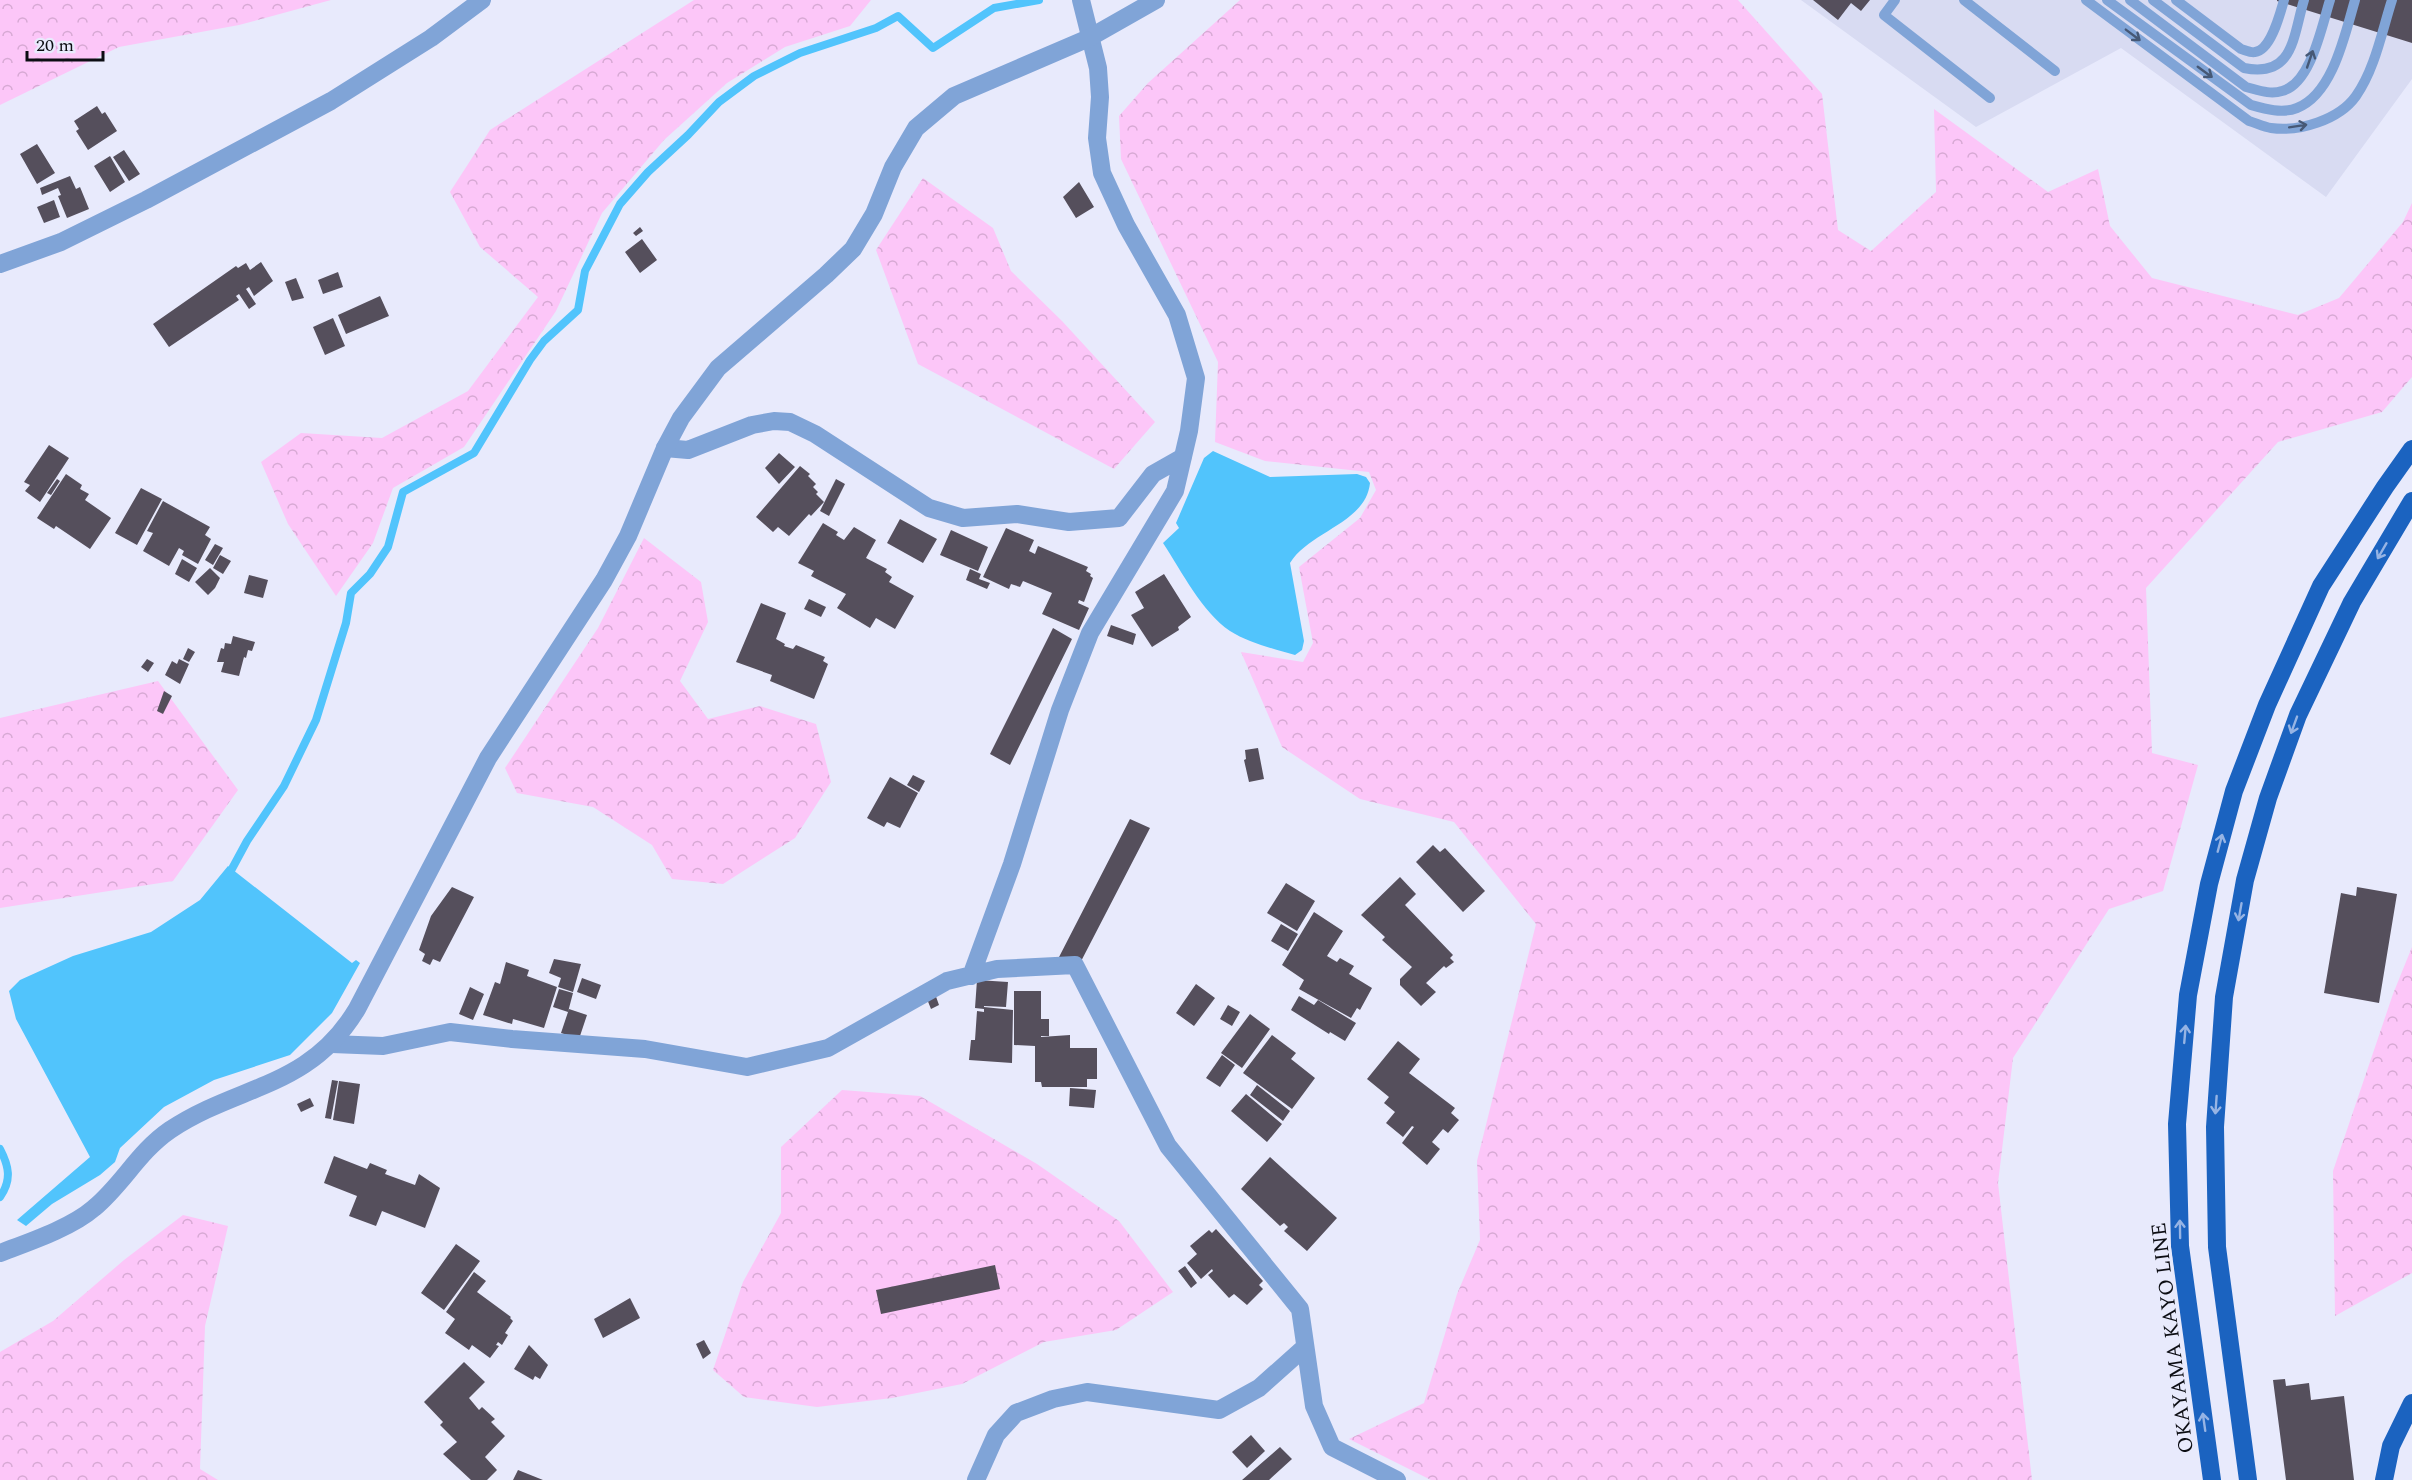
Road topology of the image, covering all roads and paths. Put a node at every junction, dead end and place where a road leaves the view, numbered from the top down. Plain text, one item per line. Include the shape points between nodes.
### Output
1 (482, 0) edge
2 (1081, 0) edge
3 (1156, 0) edge
4 (1895, 0) edge
5 (1964, 0) edge
6 (2086, 0) edge
7 (2108, 0) edge
8 (2130, 0) edge
9 (2153, 0) edge
10 (2176, 0) edge
11 (2284, 0) edge
12 (2304, 0) edge
13 (2330, 0) edge
14 (2355, 0) edge
15 (2392, 0) edge
16 (1089, 38) junction
17 (2055, 71) dead end
18 (1990, 98) dead end
19 (0, 264) edge
20 (665, 448) junction
21 (2412, 449) edge
22 (1183, 457) junction
23 (2412, 501) edge
24 (971, 976) junction
25 (332, 1044) junction
26 (0, 1253) edge
27 (1305, 1347) junction
28 (2412, 1403) edge
29 (976, 1480) edge
30 (1396, 1480) edge
31 (2212, 1480) edge
32 (2248, 1480) edge
33 (2384, 1480) edge

1 - 19 street via 431,38 331,101 61,242
2 - 16 street
3 - 16 street
4 - 18 lane via 1884,15
5 - 17 lane
6 -> 15 lane via 2249,121 2271,128 2320,121 2354,98 2366,79
7 -> 14 lane via 2251,105 2274,111 2295,109 2313,99 2325,85
8 -> 13 lane via 2246,87 2265,92 2283,92 2307,70
9 - 12 lane via 2244,68 2260,71 2283,61 2291,48
10 - 11 lane via 2241,49 2254,53 2270,39
16 - 20 street via 954,96 916,128 853,249 718,368 681,418
16 - 22 street via 1098,68 1097,138 1102,173 1126,225 1177,315 1196,378
20 - 22 street via 688,450 752,425 790,422 929,508 963,518 1017,514 1069,522 1119,518 1153,474
20 - 25 street via 628,536 604,580 488,758 357,1009
31 -> 21 main road, OKAYAMA KAYO LINE via 2180,1246 2177,1124 2188,995 2234,791 2267,705 2321,586
22 - 24 street via 1175,491 1090,633 1060,710 1012,864
23 -> 32 main road via 2352,602 2298,715 2268,798 2246,880 2224,998 2215,1127 2217,1247
24 - 25 street via 947,981 828,1048 747,1067 645,1049 450,1032 383,1046
24 - 27 street via 997,969 1075,965 1168,1146 1300,1309
25 - 26 street via 297,1071 183,1122 153,1142 93,1210
27 - 29 street via 1259,1388 1219,1410 1087,1392 1016,1413 996,1435
27 - 30 street via 1314,1406 1332,1447
28 - 33 main road via 2391,1446

